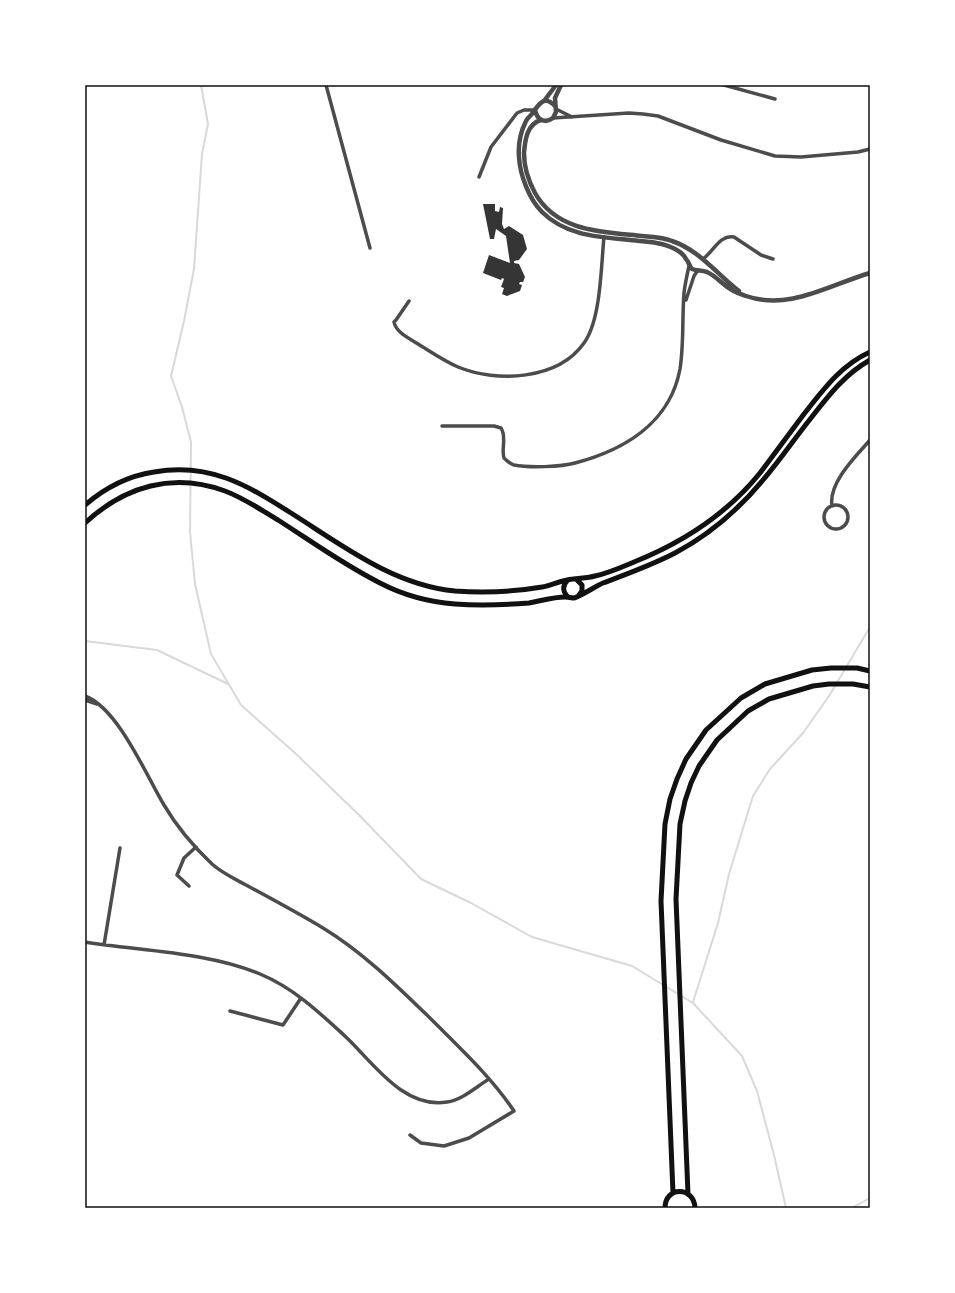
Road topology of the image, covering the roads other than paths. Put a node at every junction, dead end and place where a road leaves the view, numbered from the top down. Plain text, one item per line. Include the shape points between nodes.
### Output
1 (326, 85) edge
2 (556, 85) edge
3 (561, 85) edge
4 (724, 85) edge
5 (731, 86) edge
6 (775, 99) dead end
7 (544, 101) junction
8 (555, 108) junction
9 (535, 110) junction
10 (553, 118) junction
11 (575, 118) junction
12 (541, 120) junction
13 (870, 149) edge
14 (479, 177) dead end
15 (604, 235) junction
16 (370, 248) dead end
17 (698, 255) junction
18 (773, 259) dead end
19 (703, 260) junction
20 (689, 265) junction
21 (699, 270) junction
22 (870, 273) edge
23 (745, 296) junction
24 (409, 300) dead end
25 (684, 307) junction
26 (870, 352) edge
27 (870, 360) edge
28 (442, 426) dead end
29 (870, 440) edge
30 (85, 505) edge
31 (832, 506) junction
32 (85, 522) edge
33 (575, 579) junction
34 (567, 580) junction
35 (579, 596) junction
36 (568, 597) junction
37 (870, 671) edge
38 (870, 687) edge
39 (85, 696) edge
40 (85, 700) edge
41 (106, 710) junction
42 (196, 847) junction
43 (120, 848) dead end
44 (189, 886) dead end
45 (85, 942) edge
46 (104, 944) junction
47 (302, 998) junction
48 (230, 1011) dead end
49 (489, 1079) junction
50 (410, 1135) dead end
51 (674, 1193) junction
52 (688, 1194) junction
53 (665, 1208) edge
54 (695, 1208) edge

1 - 16 street
2 - 7 street
3 - 8 street via 555,98
4 - 5 street
5 - 6 street
7 - 8 street via 551,102
7 - 9 street via 538,104
8 - 10 street via 556,114
8 - 11 street
9 - 12 street via 536,116
9 - 14 street via 517,113 491,146
9 - 15 street via 523,129 519,155 520,166 532,199 542,212 560,226 581,233
10 - 11 street
10 - 12 street
11 - 13 street via 629,113 658,116 721,140 775,156 800,157
12 - 15 street via 531,127 525,148 526,174 537,197 555,216 577,227
15 - 17 street via 662,238 682,245
15 - 20 street via 668,246 683,255
15 - 24 street via 596,310 591,332 577,353 561,364 530,375 500,376 472,372 425,348 396,328 394,322
17 - 19 street
17 - 20 street via 689,259
18 - 19 street via 730,237 724,238
19 - 21 street
19 - 23 street
20 - 21 street via 693,270
20 - 25 street
21 - 23 street via 707,272 731,290
21 - 25 street via 694,276
22 - 23 street via 792,300 763,300
25 - 28 street via 680,369 673,392 652,424 624,445 592,459 570,464 514,465 502,454 502,428
26 - 33 main road via 838,374 758,474 730,505 709,522 657,553 600,575
27 - 35 main road via 835,388 764,479 725,519 677,552 596,586
29 - 31 street via 841,476 833,491
30 - 34 main road via 106,489 126,479 161,471 194,470 242,484 368,561 391,574 414,582 442,589 486,592 542,587
31 - 31 street via 827,509 824,519 831,527 844,526 848,516 846,511 843,507
32 - 36 main road via 106,505 131,491 163,484 193,483 236,496 367,576 416,597 447,603 486,605
33 - 34 main road
33 - 35 main road via 582,585
34 - 36 main road via 563,588
35 - 36 main road
37 - 51 main road via 857,668 812,670 765,684 740,698 706,730 686,759 677,779 665,824 661,901
38 - 52 main road via 829,684 769,699 748,711 717,740 690,783 680,824 676,899
39 - 41 street
40 - 41 street
41 - 42 street via 119,727 165,806
42 - 44 street via 184,858 177,875
42 - 49 street via 222,872 323,928 366,958
43 - 46 street
45 - 46 street
46 - 47 street via 234,964 279,982
47 - 48 street via 283,1026
47 - 49 street via 348,1039 384,1077 406,1093 427,1101 446,1102 456,1100
49 - 50 street via 514,1111 469,1138 444,1146 421,1142
51 - 52 main road via 681,1191
51 - 53 main road via 667,1200
52 - 54 main road via 695,1202

